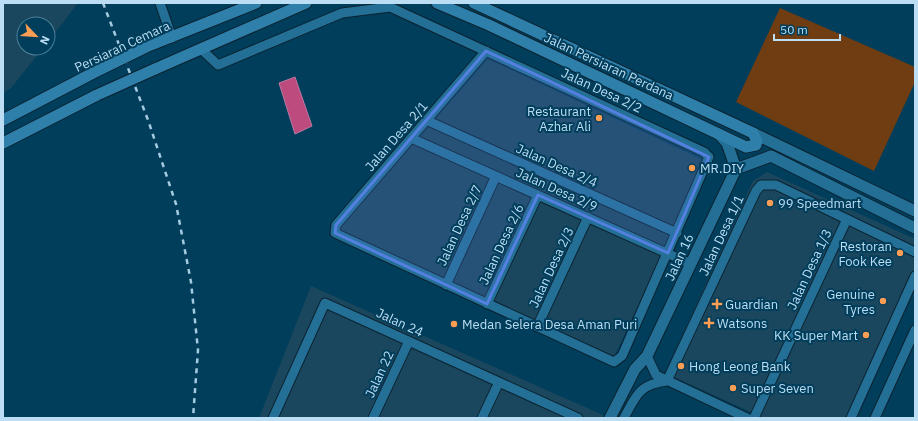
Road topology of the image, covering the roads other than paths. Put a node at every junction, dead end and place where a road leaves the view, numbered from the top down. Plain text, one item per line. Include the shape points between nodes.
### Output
1 (160, 3) edge
2 (256, 3) edge
3 (306, 3) edge
4 (437, 3) edge
5 (474, 3) edge
6 (390, 5) edge
7 (172, 38) junction
8 (201, 49) junction
9 (486, 51) junction
10 (3, 120) edge
11 (426, 120) junction
12 (752, 132) junction
13 (717, 133) junction
14 (411, 138) junction
15 (3, 143) edge
16 (777, 143) junction
17 (771, 156) junction
18 (736, 169) junction
19 (496, 176) junction
20 (538, 195) junction
21 (915, 211) edge
22 (588, 217) junction
23 (847, 219) junction
24 (915, 228) edge
25 (677, 233) junction
26 (915, 252) edge
27 (668, 253) junction
28 (691, 264) junction
29 (915, 276) edge
30 (446, 285) junction
31 (487, 304) junction
32 (537, 327) junction
33 (915, 330) edge
34 (409, 341) junction
35 (647, 356) junction
36 (666, 381) junction
37 (499, 382) junction
38 (273, 418) edge
39 (373, 418) edge
40 (482, 418) edge
41 (578, 418) edge
42 (610, 418) edge
43 (624, 418) edge
44 (747, 418) edge
45 (754, 418) edge
46 (851, 418) edge
47 (875, 418) edge

1 - 7 street
2 - 7 main road, Persiaran Cemara
3 - 8 main road
4 - 13 main road, Jalan Persiaran Perdana
5 - 12 main road, Jalan Persiaran Perdana
6 - 8 street via 342,13 218,65
6 - 9 street, Jalan Desa 2/2
7 - 10 main road, Persiaran Cemara, bridge via 93,73
8 - 15 main road, bridge via 97,96
9 - 11 street, Jalan Desa 2/1
9 - 25 street, Jalan Desa 2/2 via 710,157
11 - 14 street, Jalan Desa 2/1
11 - 25 street, Jalan Desa 2/4
12 - 13 main road, Jalan Persiaran Perdana via 757,141 756,145 751,147
12 - 16 street, Jalan Persiaran Perdana
13 - 18 street via 727,143
14 - 19 street, Jalan Desa 2/9
14 - 30 street, Jalan Desa 2/1 via 336,225 335,233
16 - 17 street
16 - 21 street, Jalan Persiaran Perdana
17 - 18 street
17 - 24 street
18 - 28 street, Jalan 16
19 - 20 street, Jalan Desa 2/9
19 - 30 street, Jalan Desa 2/7
20 - 22 street, Jalan Desa 2/9
20 - 31 street, Jalan Desa 2/6
22 - 27 street, Jalan Desa 2/9
22 - 32 street, Jalan Desa 2/3
23 - 26 street
23 - 36 street, Jalan Desa 1/1 via 776,185 762,185 756,191
23 - 45 street, Jalan Desa 1/3
25 - 27 street, Jalan Desa 2/2
27 - 28 street, Jalan Desa 2/9
27 - 32 street via 622,356 614,362
28 - 35 street, Jalan 16
29 - 46 street
30 - 31 street
31 - 32 street
33 - 47 street
34 - 37 street, Jalan 24
34 - 38 street, Jalan 24 via 325,303
34 - 39 street, Jalan 22
35 - 36 street via 656,375
35 - 42 street, Jalan 16 via 635,369
36 - 43 street via 643,388
36 - 44 street
37 - 40 street
37 - 41 street, Jalan 24

